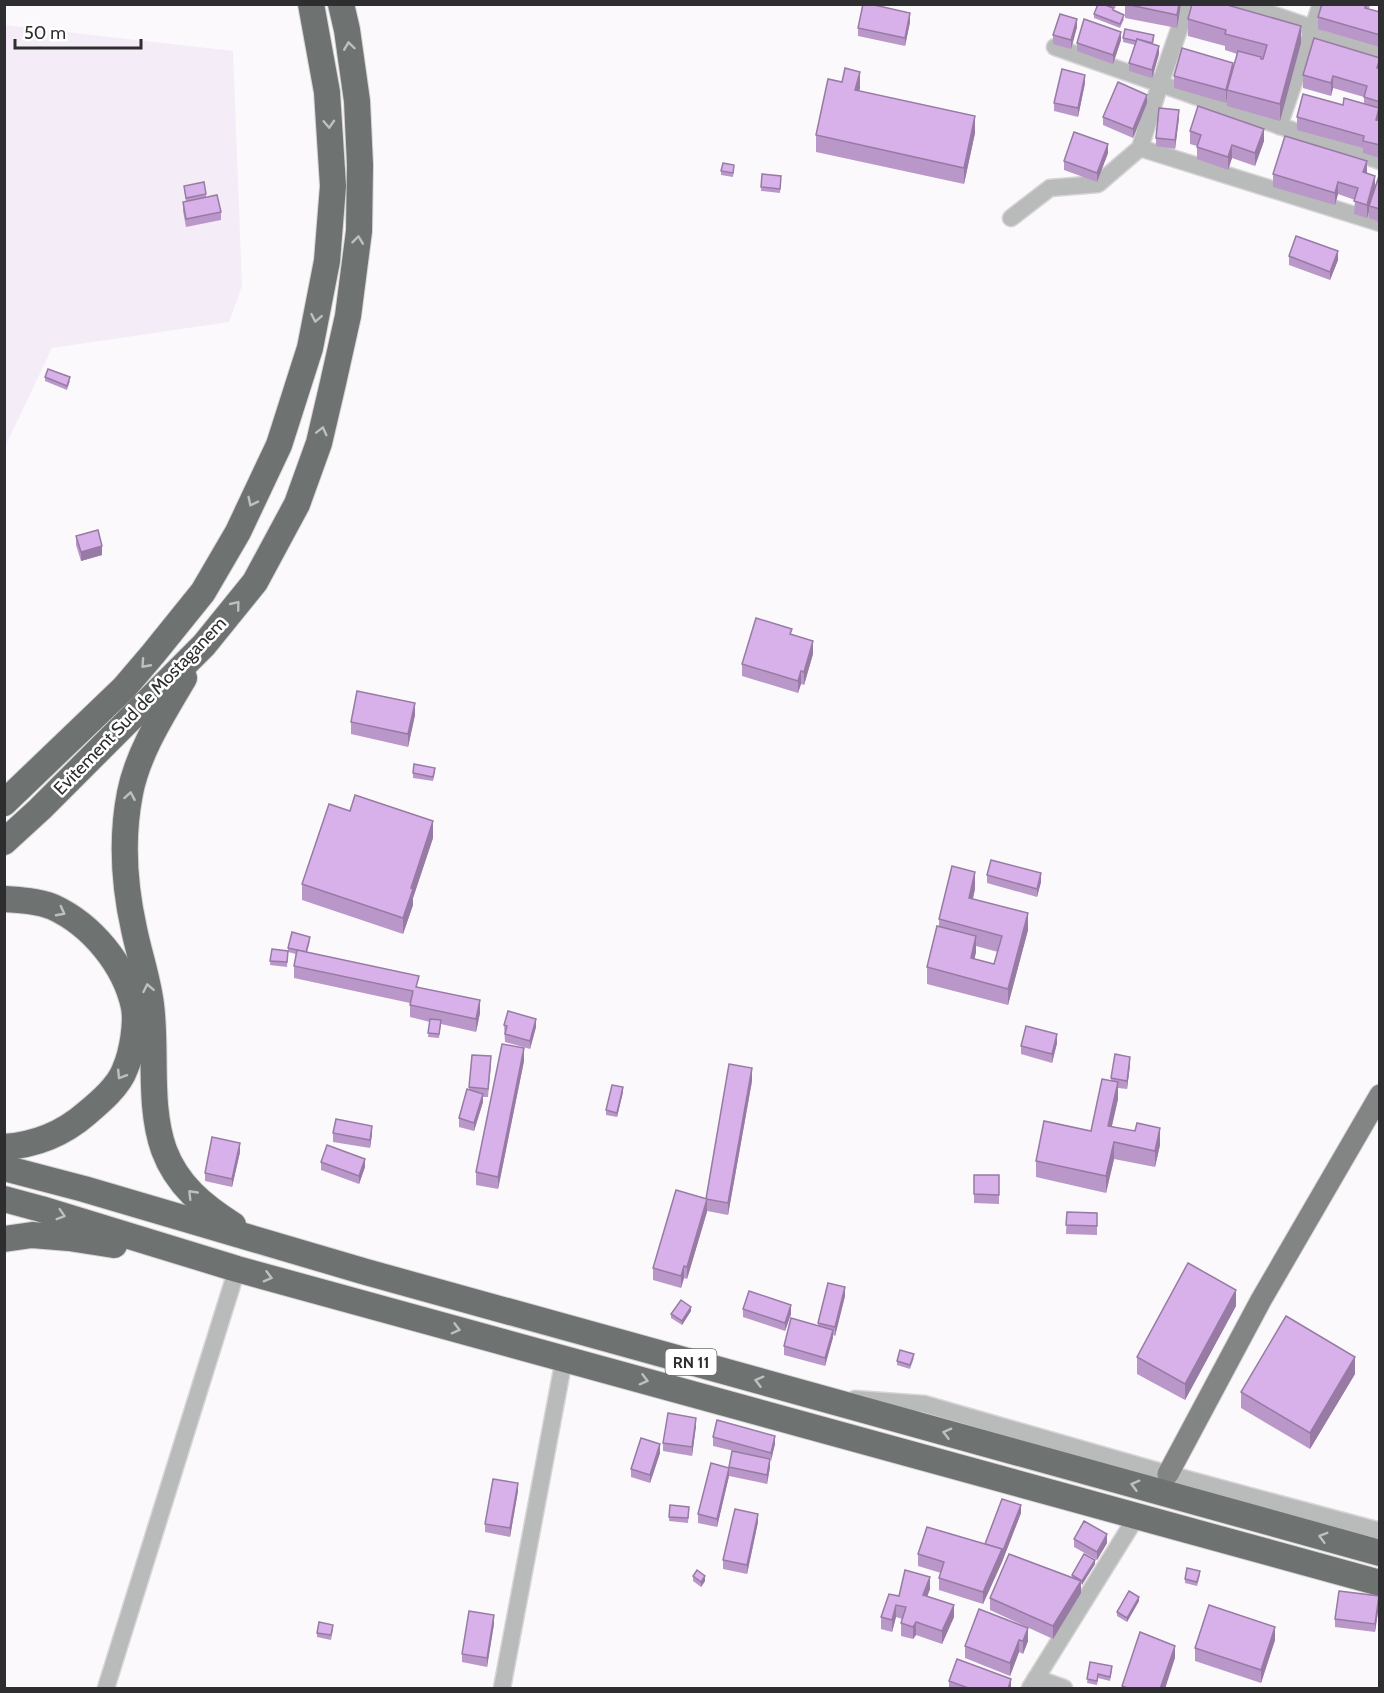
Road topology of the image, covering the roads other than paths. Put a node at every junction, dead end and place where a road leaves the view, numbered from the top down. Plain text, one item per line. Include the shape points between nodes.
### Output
1 (311, 4) edge
2 (341, 4) edge
3 (1188, 4) edge
4 (1242, 4) edge
5 (1321, 4) edge
6 (1314, 29) junction
7 (1055, 47) dead end
8 (1380, 51) edge
9 (1160, 84) junction
10 (1279, 126) junction
11 (1140, 148) junction
12 (1380, 161) edge
13 (1011, 218) dead end
14 (1380, 224) edge
15 (204, 645) junction
16 (4, 803) edge
17 (4, 842) edge
18 (4, 899) edge
19 (1380, 1095) edge
20 (4, 1147) edge
21 (4, 1168) edge
22 (4, 1200) edge
23 (4, 1239) edge
24 (256, 1240) junction
25 (227, 1266) junction
26 (564, 1359) junction
27 (811, 1395) junction
28 (1168, 1474) junction
29 (1137, 1516) junction
30 (1380, 1531) edge
31 (1380, 1553) edge
32 (1380, 1583) edge
33 (1033, 1683) edge
34 (106, 1689) edge
35 (502, 1689) edge
36 (1064, 1689) edge

1 -> 16 highway, Evitement Sud de Mostaganem via 327,92 333,186 327,261 310,348 279,445 238,532 203,592 124,687
15 -> 2 highway, Evitement Sud de Mostaganem via 255,582 297,504 319,443 348,316 359,231 360,165 357,101
3 - 9 street
4 - 6 street
5 - 6 street
6 - 8 street
6 - 10 street
7 - 9 street
9 - 10 street
9 - 11 street
10 - 12 street
11 - 13 street via 1098,184 1050,188
11 - 14 street
15 - 17 highway, Evitement Sud de Mostaganem
24 -> 15 highway via 192,1195 176,1176 163,1149 155,1097 151,1005 125,876 130,792 138,767 164,711
18 -> 20 highway via 52,907 78,921 104,946 124,978 134,1008 133,1040 125,1071 106,1097 49,1138
19 - 28 main road via 1261,1300
21 - 24 highway, RN 11
22 -> 25 highway, RN 11
23 - 25 highway via 32,1235 69,1238
27 -> 24 highway, RN 11
25 -> 26 highway, RN 11
25 - 34 street
26 -> 29 highway, RN 11
26 - 35 street
27 - 28 street via 924,1404
31 -> 27 highway, RN 11
28 - 30 street
29 - 32 highway, RN 11
29 - 33 street
33 - 36 street

